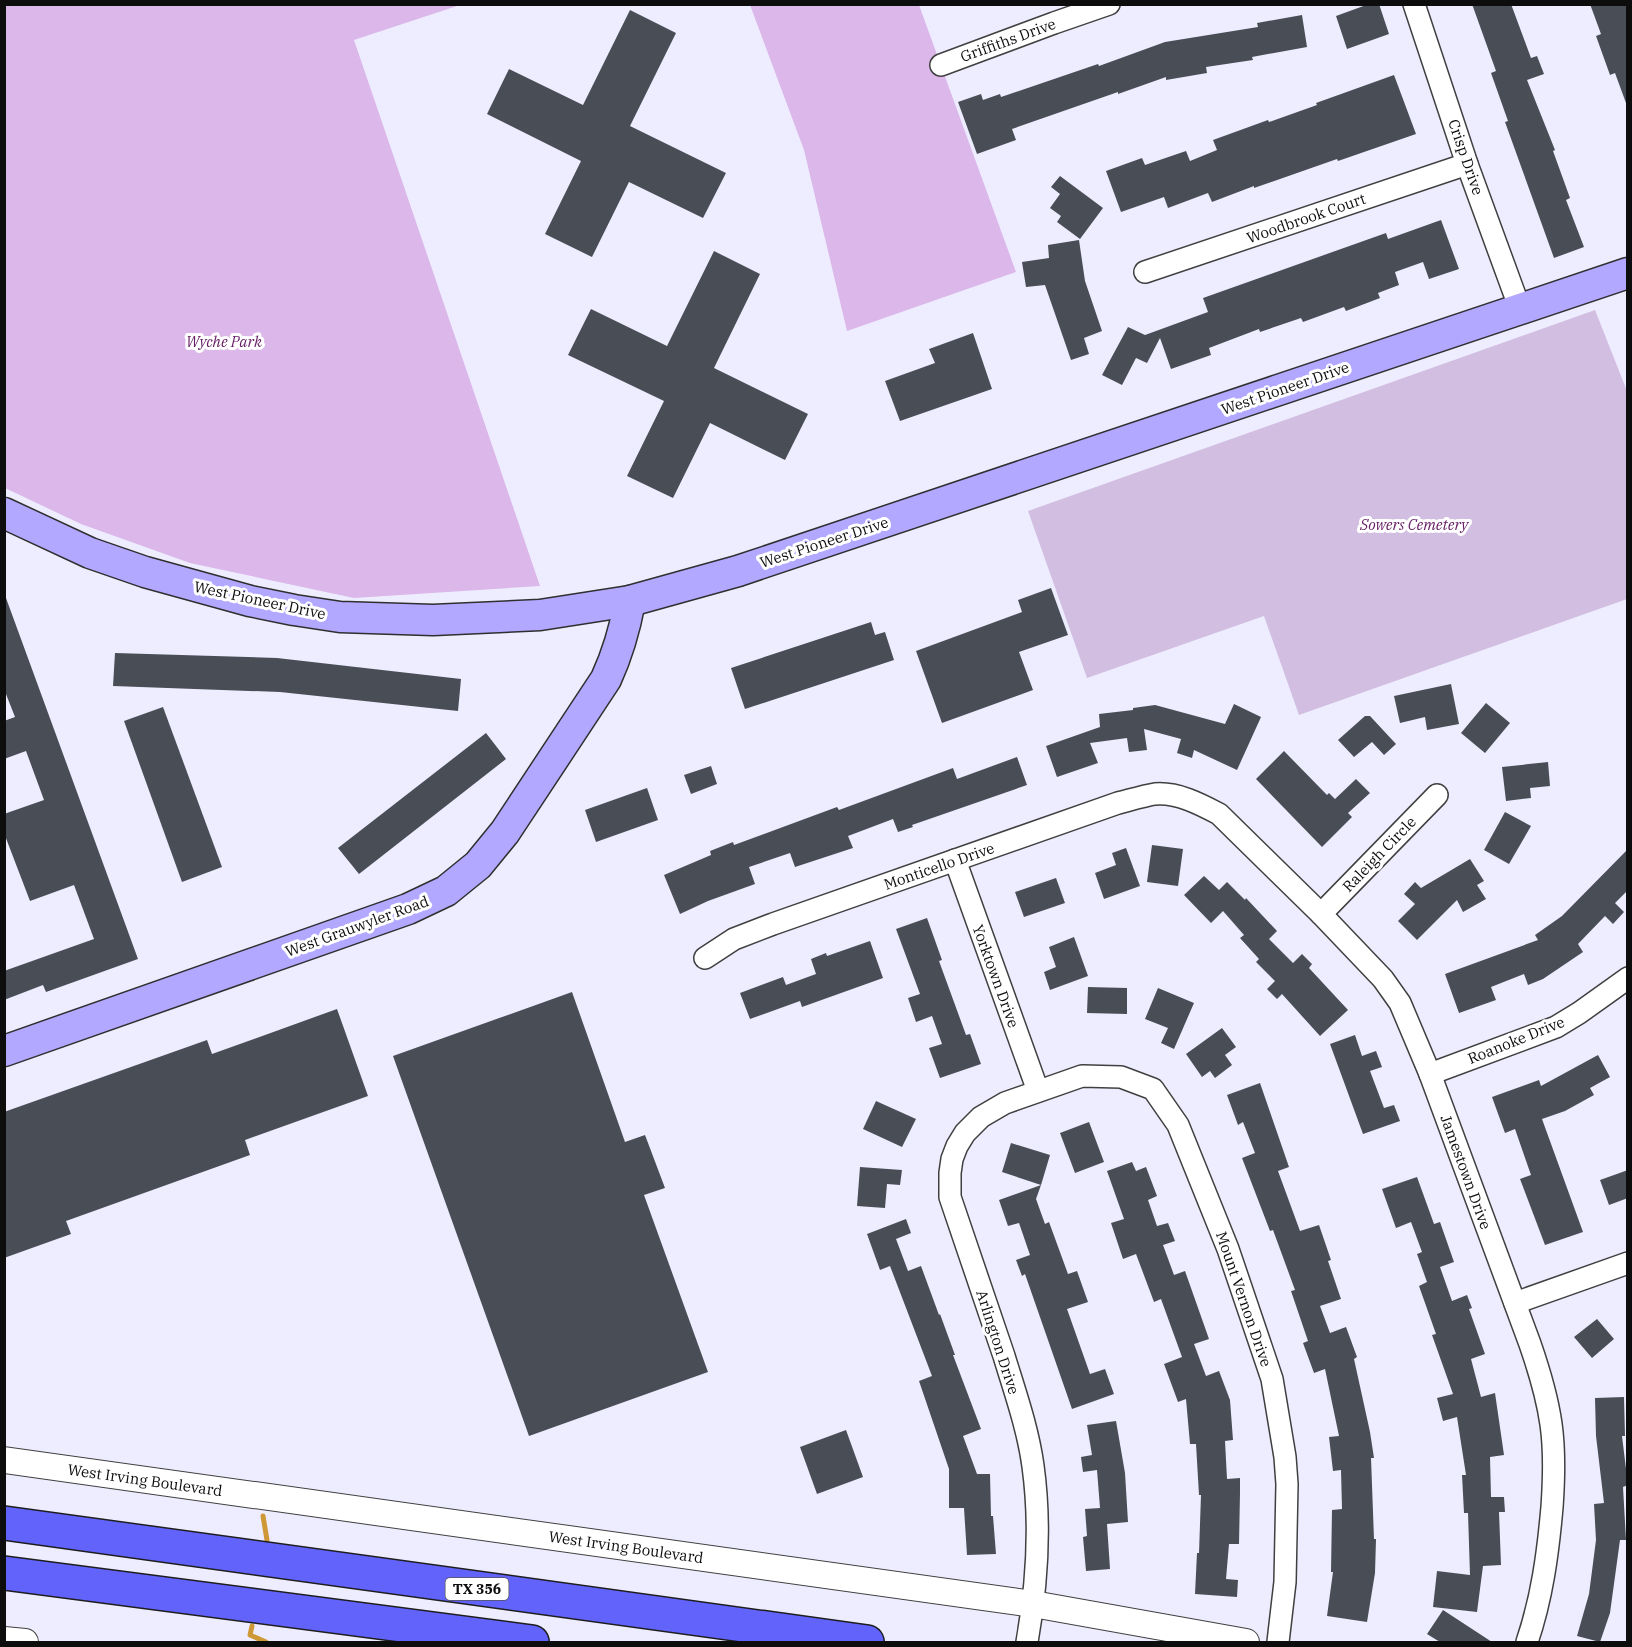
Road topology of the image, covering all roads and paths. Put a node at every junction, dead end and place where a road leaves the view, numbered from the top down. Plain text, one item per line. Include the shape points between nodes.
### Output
1 (1109, 4) edge
2 (1414, 4) edge
3 (1050, 14) edge
4 (941, 65) dead end
5 (1467, 164) junction
6 (1145, 272) dead end
7 (1628, 273) edge
8 (1520, 309) junction
9 (4, 513) edge
10 (630, 601) junction
11 (1437, 795) dead end
12 (1179, 797) joint
13 (955, 860) junction
14 (1321, 914) junction
15 (705, 958) dead end
16 (1628, 978) edge
17 (4, 1051) edge
18 (1430, 1074) junction
19 (1038, 1091) junction
20 (1628, 1263) edge
21 (1515, 1303) junction
22 (4, 1460) edge
23 (4, 1524) edge
24 (4, 1573) edge
25 (1033, 1604) junction
26 (4, 1640) edge
27 (25, 1642) edge
28 (532, 1642) edge
29 (867, 1642) edge
30 (1027, 1642) edge
31 (1246, 1642) edge
32 (1278, 1642) edge
33 (1527, 1642) edge

1 - 3 street, Griffiths Drive
2 - 5 street, Crisp Drive
3 - 4 street, Griffiths Drive
5 - 6 street, Woodbrook Court
5 - 8 street, Crisp Drive
7 - 8 main road, West Pioneer Drive
8 - 10 main road, West Pioneer Drive via 738,571
9 - 10 main road, West Pioneer Drive via 90,553 145,572 250,601 340,617 493,618 559,613
10 - 17 main road, West Grauwyler Road via 618,654 606,679 505,832 478,865 446,891 408,909
11 - 14 street, Raleigh Circle
12 - 13 street, Monticello Drive via 1157,794 1118,803
12 - 14 street, Jamestown Drive via 1219,814
13 - 15 street, Monticello Drive via 744,935
13 - 19 street, Yorktown Drive
14 - 18 street, Jamestown Drive via 1383,979 1403,1009
16 - 18 street, Roanoke Drive via 1556,1027
18 - 21 street, Jamestown Drive
19 - 25 street, Arlington Drive via 981,1117 957,1146 950,1173 950,1197 1016,1394 1030,1449 1037,1517
19 - 32 street, Mount Vernon Drive via 1082,1076 1121,1077 1153,1089 1178,1125 1228,1249 1272,1379 1287,1484 1285,1582
20 - 21 street
21 - 33 street, Jamestown Drive via 1541,1377 1553,1449 1550,1538
22 - 25 street, West Irving Boulevard
23 - 29 main road, TX 356
24 - 28 main road
25 - 30 street, Arlington Drive
25 - 31 street, West Irving Boulevard
26 - 27 street

